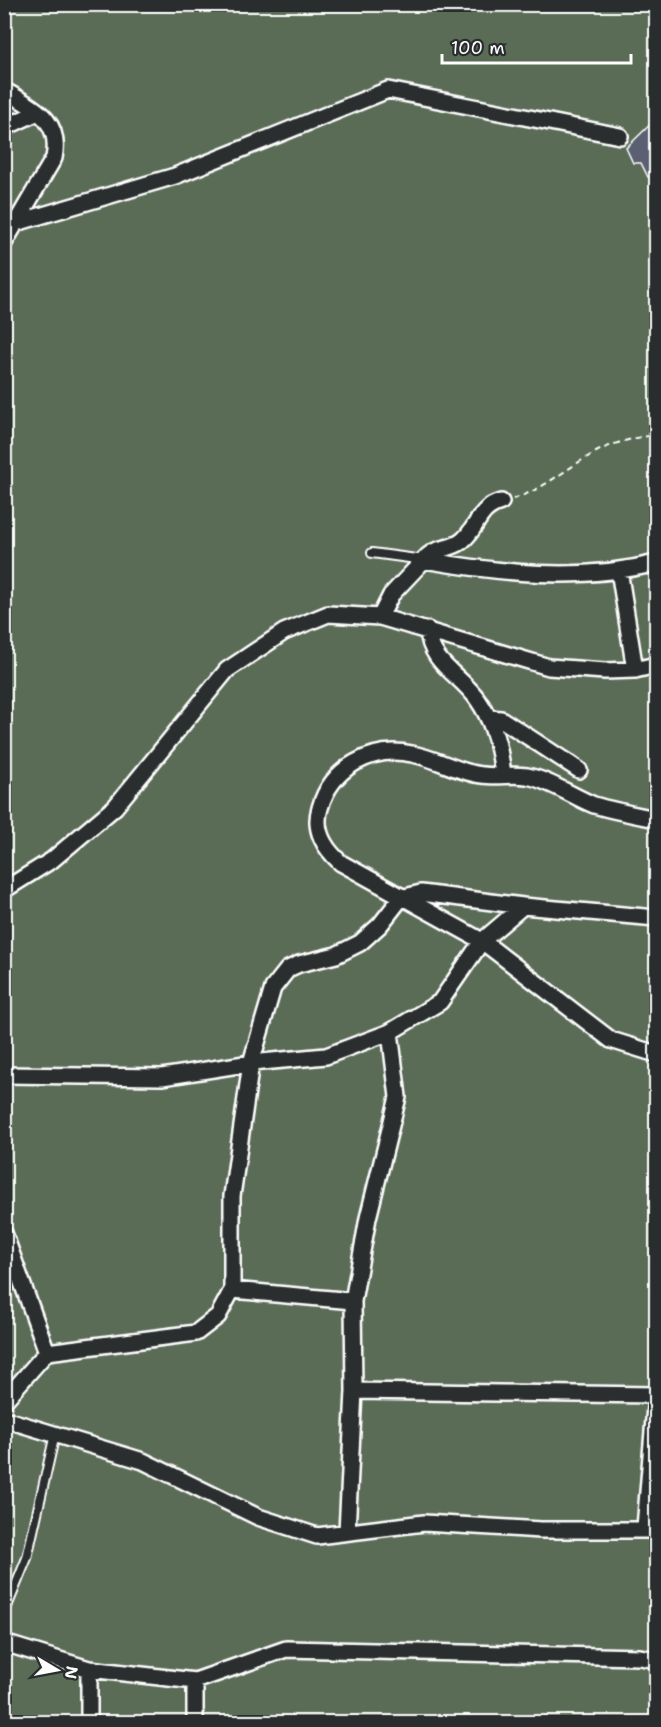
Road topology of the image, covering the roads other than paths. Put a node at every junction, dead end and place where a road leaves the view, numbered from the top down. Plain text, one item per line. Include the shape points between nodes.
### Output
1 (4, 90) edge
2 (38, 112) junction
3 (4, 128) edge
4 (620, 136) dead end
5 (16, 223) junction
6 (4, 243) edge
7 (501, 502) road end
8 (372, 553) dead end
9 (424, 560) junction
10 (657, 562) edge
11 (619, 570) junction
12 (380, 617) junction
13 (428, 630) junction
14 (657, 665) edge
15 (636, 670) junction
16 (489, 718) junction
17 (579, 770) dead end
18 (503, 775) junction
19 (657, 819) edge
20 (4, 890) edge
21 (401, 898) junction
22 (523, 906) junction
23 (657, 918) edge
24 (482, 941) junction
25 (390, 1032) junction
26 (657, 1054) edge
27 (251, 1063) junction
28 (4, 1075) edge
29 (4, 1233) edge
30 (232, 1290) junction
31 (353, 1301) junction
32 (47, 1352) junction
33 (354, 1391) junction
34 (4, 1401) edge
35 (4, 1419) edge
36 (55, 1434) junction
37 (651, 1529) edge
38 (347, 1532) junction
39 (4, 1614) edge
40 (4, 1643) edge
41 (657, 1660) edge
42 (89, 1670) junction
43 (195, 1681) junction
44 (88, 1722) edge
45 (195, 1722) edge

1 - 2 street
2 - 3 street
2 - 5 street via 49,122 57,146
4 - 5 street via 388,90 176,176
5 - 6 street
7 - 9 street via 481,513 461,542 435,549
8 - 9 lane
9 - 11 street via 501,570
9 - 12 street via 391,595
10 - 11 street
11 - 15 street
12 - 13 street
12 - 20 street via 328,614 284,632 227,670 115,807 52,860
13 - 15 street via 549,667
13 - 16 street via 434,654 469,688
14 - 15 street
16 - 17 street via 501,719
16 - 18 street
18 - 19 street via 530,777 595,805
18 - 21 street via 480,775 410,753 386,753 367,756 333,780 323,795 319,812 318,829 323,843 341,863
21 - 22 street via 421,894
21 - 24 street
21 - 27 street via 380,925 360,942 336,955 298,964 279,977
22 - 23 street
22 - 24 street
24 - 25 street via 440,1002
24 - 26 street via 611,1040
25 - 27 street via 326,1056
25 - 31 street via 398,1097
27 - 28 street via 162,1077
27 - 30 street via 231,1196
29 - 32 street
30 - 31 street
30 - 32 street via 218,1316 196,1333
31 - 33 street
32 - 34 street
33 - 37 street via 656,1395
33 - 38 street
35 - 36 street
36 - 38 street via 143,1461 258,1517 317,1536
36 - 39 lane via 27,1558
37 - 38 street via 541,1530 424,1523
40 - 42 street
41 - 43 street via 286,1649
42 - 43 street
42 - 44 street
43 - 45 street

